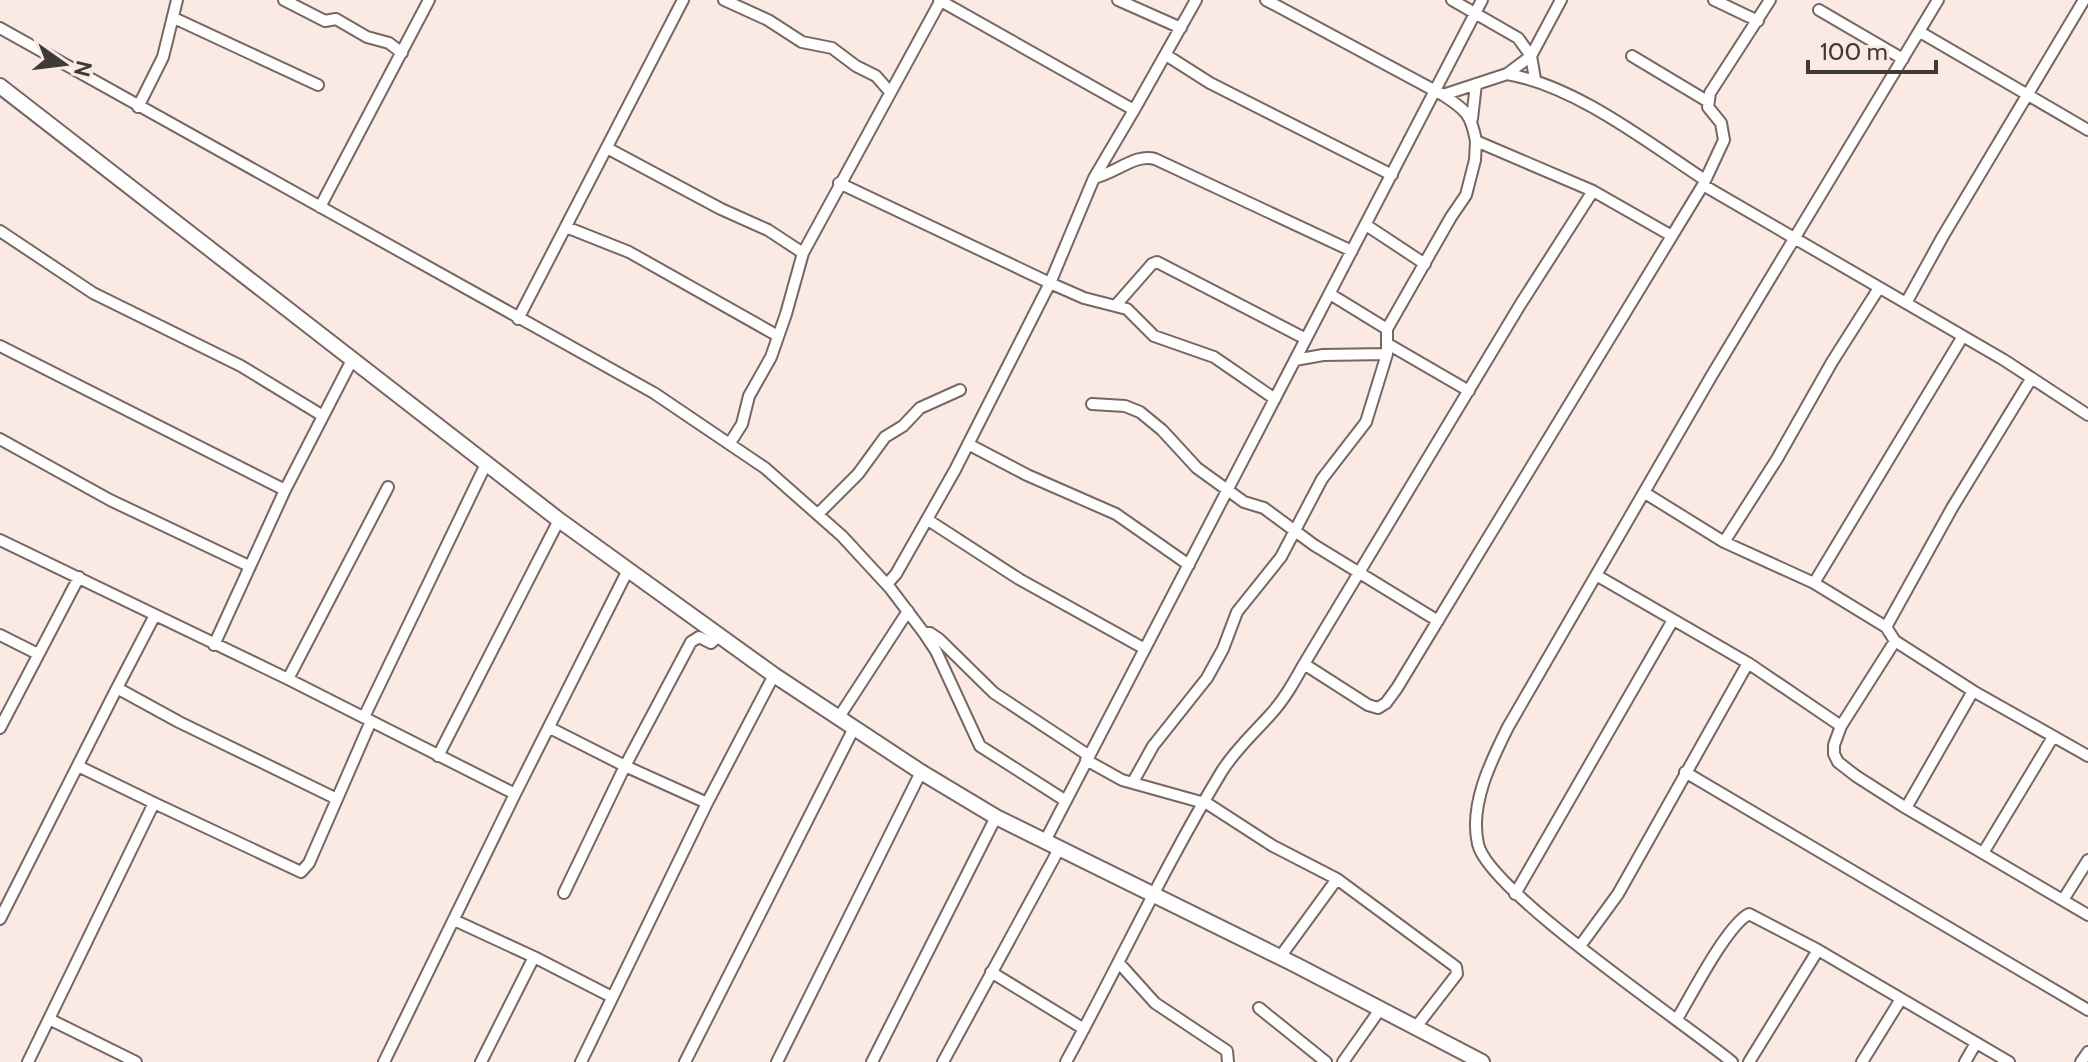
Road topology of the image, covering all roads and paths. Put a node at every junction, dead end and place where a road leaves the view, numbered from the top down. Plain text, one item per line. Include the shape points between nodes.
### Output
1 (177, 0) edge
2 (284, 0) edge
3 (429, 0) edge
4 (683, 0) edge
5 (724, 0) edge
6 (1118, 0) edge
7 (1196, 0) edge
8 (1266, 0) edge
9 (1452, 0) edge
10 (1482, 0) edge
11 (1561, 0) edge
12 (1714, 0) edge
13 (1770, 0) edge
14 (1938, 0) edge
15 (2084, 0) edge
16 (940, 1) edge
17 (1819, 10) dead end
18 (1475, 14) junction
19 (174, 18) junction
20 (1758, 21) junction
21 (0, 28) edge
22 (1181, 28) junction
23 (1920, 32) junction
24 (402, 53) junction
25 (1166, 55) junction
26 (1531, 56) junction
27 (1632, 56) dead end
28 (1903, 59) junction
29 (1507, 74) junction
30 (1535, 79) junction
31 (1476, 84) junction
32 (318, 85) dead end
33 (0, 86) edge
34 (890, 92) junction
35 (1438, 93) junction
36 (2028, 96) junction
37 (1707, 101) junction
38 (138, 107) junction
39 (1134, 110) junction
40 (1472, 119) junction
41 (2088, 130) edge
42 (1476, 141) junction
43 (607, 148) junction
44 (1392, 175) junction
45 (1094, 178) junction
46 (1704, 182) junction
47 (839, 183) junction
48 (1593, 191) junction
49 (320, 207) junction
50 (1366, 225) junction
51 (566, 227) junction
52 (0, 231) edge
53 (1672, 236) junction
54 (1795, 238) junction
55 (1352, 251) junction
56 (803, 253) junction
57 (1425, 264) junction
58 (1050, 283) junction
59 (1879, 288) junction
60 (1330, 294) junction
61 (1906, 303) junction
62 (1116, 305) junction
63 (518, 319) junction
64 (1387, 329) junction
65 (778, 336) junction
66 (1963, 336) junction
67 (1306, 339) junction
68 (0, 346) edge
69 (1388, 349) junction
70 (352, 360) junction
71 (1295, 360) junction
72 (2031, 379) junction
73 (960, 390) dead end
74 (1469, 391) junction
75 (1275, 399) junction
76 (1092, 404) dead end
77 (2088, 415) edge
78 (323, 416) junction
79 (0, 439) edge
80 (730, 443) junction
81 (968, 444) junction
82 (486, 464) junction
83 (388, 487) dead end
84 (1228, 489) junction
85 (285, 490) junction
86 (1645, 493) junction
87 (818, 514) junction
88 (559, 520) junction
89 (928, 520) junction
90 (1295, 532) junction
91 (0, 540) edge
92 (1724, 542) junction
93 (1189, 565) junction
94 (249, 566) junction
95 (628, 570) junction
96 (1360, 573) junction
97 (1596, 575) junction
98 (79, 577) junction
99 (1814, 583) junction
100 (887, 584) junction
101 (908, 611) junction
102 (155, 615) junction
103 (1673, 620) junction
104 (1438, 621) junction
105 (1886, 627) junction
106 (924, 633) junction
107 (0, 635) edge
108 (719, 636) junction
109 (1895, 641) junction
110 (214, 645) junction
111 (1145, 649) junction
112 (38, 654) junction
113 (1748, 663) junction
114 (1304, 664) junction
115 (774, 675) junction
116 (288, 679) junction
117 (117, 688) junction
118 (1973, 691) junction
119 (839, 717) junction
120 (367, 719) junction
121 (1841, 726) junction
122 (0, 728) edge
123 (550, 728) junction
124 (854, 728) junction
125 (2053, 737) junction
126 (438, 756) junction
127 (2088, 756) edge
128 (1087, 758) junction
129 (78, 766) junction
130 (625, 766) junction
131 (921, 772) junction
132 (1685, 772) junction
133 (1133, 782) junction
134 (515, 794) junction
135 (337, 799) junction
136 (1066, 801) junction
137 (1204, 802) junction
138 (154, 803) junction
139 (707, 803) junction
140 (1906, 808) junction
141 (996, 817) junction
142 (1045, 841) junction
143 (1059, 849) junction
144 (1983, 853) junction
145 (2088, 860) edge
146 (1337, 879) junction
147 (564, 893) dead end
148 (1152, 894) junction
149 (1515, 894) junction
150 (2063, 900) junction
151 (2, 911) edge
152 (2088, 915) edge
153 (454, 920) junction
154 (1580, 946) junction
155 (1818, 950) junction
156 (534, 957) junction
157 (1280, 957) junction
158 (1119, 963) junction
159 (991, 972) junction
160 (612, 997) junction
161 (1901, 999) junction
162 (1259, 1008) dead end
163 (1381, 1008) junction
164 (2088, 1010) edge
165 (49, 1019) junction
166 (1677, 1019) junction
167 (1416, 1027) junction
168 (1084, 1029) junction
169 (1976, 1043) junction
170 (2088, 1052) edge
171 (28, 1062) edge
172 (136, 1062) edge
173 (384, 1062) edge
174 (481, 1062) edge
175 (581, 1062) edge
176 (685, 1062) edge
177 (777, 1062) edge
178 (872, 1062) edge
179 (943, 1062) edge
180 (1066, 1062) edge
181 (1228, 1062) edge
182 (1326, 1062) edge
183 (1343, 1062) edge
184 (1482, 1062) edge
185 (1732, 1062) edge
186 (1749, 1062) edge
187 (1862, 1062) edge
188 (1965, 1062) edge
189 (2009, 1062) edge
190 (2081, 1062) edge

1 - 19 street
2 - 24 street
3 - 24 street
4 - 43 street
5 - 34 street via 802,42 832,48 880,78
6 - 22 street
7 - 22 street
8 - 35 street
9 - 18 street
10 - 18 street
11 - 26 street
12 - 20 street
13 - 20 street
14 - 23 street
15 - 36 street
16 - 34 street
16 - 39 street
17 - 28 street
18 - 26 street via 1518,38
18 - 35 street
19 - 32 street
19 - 38 street via 163,57
20 - 37 street
21 - 38 street
22 - 25 street
23 - 28 street
23 - 36 street
24 - 49 street
25 - 39 street
25 - 44 street via 1265,113
26 - 29 street
26 - 30 street
27 - 37 street
28 - 54 street
29 - 30 street
29 - 31 street
30 - 46 street via 1636,133
31 - 35 street
31 - 40 street
33 - 70 street
34 - 47 street
35 - 40 street
35 - 44 street
36 - 41 street
36 - 61 street
37 - 46 street via 1721,123 1724,140
38 - 49 street
39 - 45 street
40 - 42 street
42 - 48 street
42 - 57 street via 1466,195
43 - 51 street
43 - 56 street
44 - 50 street
45 - 55 street via 1145,156
45 - 58 street
46 - 53 street
46 - 54 street
47 - 56 street
47 - 58 street
48 - 53 street
48 - 74 street
49 - 63 street
50 - 55 street
50 - 57 street
51 - 63 street
51 - 65 street via 629,252
52 - 78 street via 93,293 231,360
53 - 104 street
54 - 59 street
54 - 86 street
55 - 60 street
56 - 65 street
57 - 64 street
58 - 62 street
58 - 81 street
59 - 61 street
59 - 92 street
60 - 64 street
60 - 67 street
61 - 66 street
62 - 67 street via 1157,262
62 - 75 street via 1132,312 1162,340 1214,357
63 - 80 street via 654,393
64 - 69 street
65 - 80 street
66 - 72 street
66 - 99 street
67 - 71 street
68 - 85 street
69 - 71 street
69 - 74 street
69 - 90 street via 1366,422 1322,479
70 - 78 street
70 - 82 street
71 - 75 street
72 - 77 street
72 - 105 street
73 - 87 street via 920,408 885,437
74 - 96 street
75 - 84 street
76 - 84 street via 1140,412 1192,464
78 - 85 street
79 - 94 street via 110,500
80 - 87 street
81 - 89 street
81 - 93 street via 1116,514
82 - 88 street
82 - 120 street
83 - 116 street
84 - 90 street
84 - 93 street
85 - 94 street
86 - 92 street
86 - 97 street
87 - 100 street
88 - 95 street
88 - 126 street
89 - 100 street
89 - 111 street via 1019,579
90 - 96 street
90 - 133 street via 1237,612 1207,678 1153,746
91 - 98 street
92 - 99 street
93 - 111 street
94 - 110 street
95 - 108 street
95 - 123 street
96 - 104 street
96 - 114 street
97 - 103 street
97 - 149 street via 1508,727 1483,786 1478,844 1493,872
98 - 102 street
98 - 112 street
99 - 105 street
100 - 101 street
101 - 106 street
101 - 119 street
102 - 110 street
102 - 117 street
103 - 113 street
103 - 149 street
104 - 114 street via 1383,706 1368,705
105 - 109 street
106 - 128 street via 939,639 994,693
106 - 136 street via 980,746
107 - 112 street
108 - 115 street
108 - 130 street via 711,643 693,640
109 - 118 street
109 - 121 street
110 - 116 street
111 - 128 street
112 - 122 street
113 - 121 street
113 - 132 street
114 - 137 street via 1276,708 1235,751
115 - 119 street
115 - 139 street
116 - 120 street
117 - 129 street
117 - 135 street
118 - 125 street
118 - 140 street
119 - 124 street
120 - 126 street
120 - 135 street
121 - 140 street via 1834,745 1838,762
123 - 130 street
123 - 134 street
124 - 131 street
124 - 176 street
125 - 127 street
125 - 144 street
126 - 134 street
128 - 133 street
128 - 136 street
129 - 138 street
129 - 151 street
130 - 139 street
130 - 147 street
131 - 141 street
131 - 177 street
132 - 154 street via 1609,908
132 - 164 street
133 - 137 street
134 - 153 street
135 - 138 street via 301,872
136 - 142 street
137 - 146 street
137 - 148 street
138 - 165 street
139 - 160 street
140 - 144 street
141 - 142 street
141 - 178 street
142 - 143 street
143 - 148 street
143 - 159 street
144 - 150 street
145 - 150 street
146 - 157 street
146 - 167 street via 1458,969
148 - 157 street
148 - 158 street
149 - 154 street
150 - 152 street
153 - 156 street
153 - 173 street
154 - 166 street
155 - 161 street
155 - 166 street via 1755,916 1745,916
155 - 186 street
156 - 160 street
156 - 174 street
157 - 163 street
158 - 168 street
158 - 181 street via 1155,1003 1227,1051
159 - 168 street
159 - 179 street
160 - 175 street
161 - 169 street
161 - 187 street
162 - 182 street
163 - 167 street
163 - 183 street
165 - 171 street
165 - 172 street
166 - 185 street
167 - 184 street
168 - 180 street
169 - 188 street
169 - 189 street
170 - 190 street

